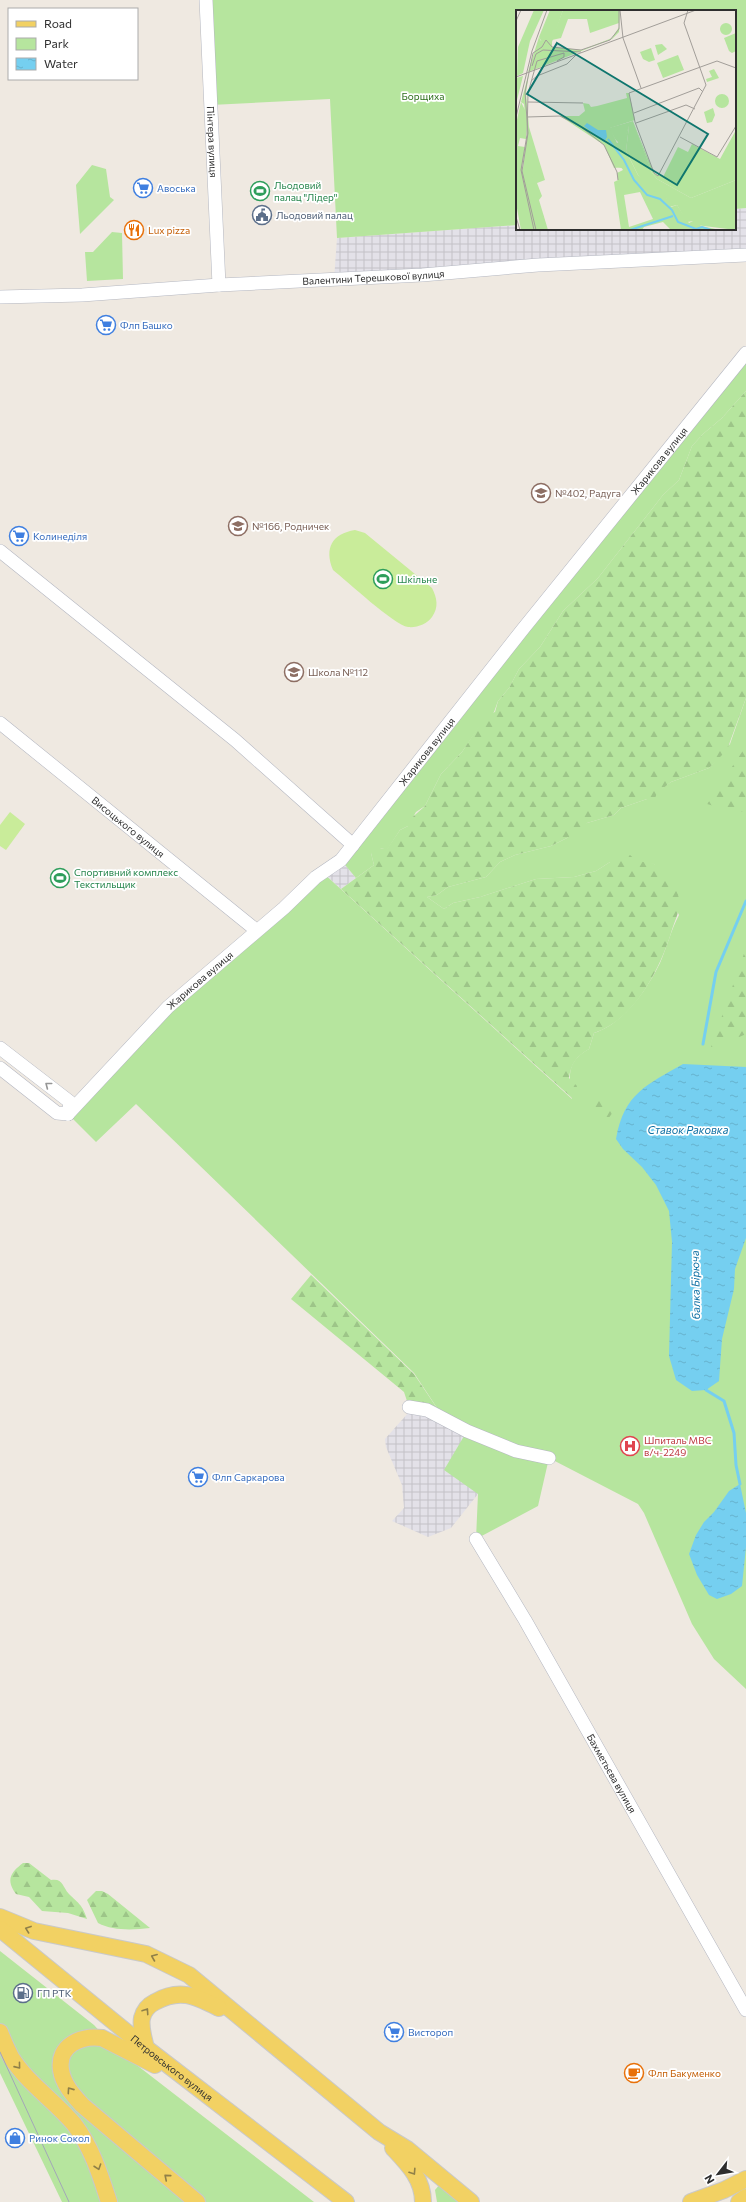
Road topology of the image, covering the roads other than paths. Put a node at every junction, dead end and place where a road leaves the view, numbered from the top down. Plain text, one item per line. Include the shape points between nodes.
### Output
1 (206, 0) edge
2 (746, 255) edge
3 (218, 285) junction
4 (0, 297) edge
5 (746, 353) edge
6 (0, 551) edge
7 (0, 723) edge
8 (353, 846) junction
9 (256, 930) junction
10 (0, 1048) edge
11 (0, 1068) edge
12 (68, 1114) junction
13 (409, 1407) dead end
14 (549, 1458) dead end
15 (476, 1539) dead end
16 (0, 1918) edge
17 (0, 1929) edge
18 (746, 2010) edge
19 (256, 2031) junction
20 (0, 2032) edge
21 (146, 2048) junction
22 (197, 2087) junction
23 (379, 2132) junction
24 (746, 2179) edge
25 (746, 2197) edge
26 (109, 2202) edge
27 (197, 2202) edge
28 (346, 2202) edge
29 (423, 2202) edge
30 (471, 2202) edge
31 (691, 2202) edge
32 (739, 2202) edge

1 - 3 street, Пінтера вулиця
2 - 3 street, Валентини Терешкової вулиця
3 - 4 street, Валентини Терешкової вулиця via 82,295
5 - 8 street, Жарикова вулиця via 523,629
6 - 8 street via 235,740
7 - 9 street, Висоцького вулиця
8 - 9 street, Жарикова вулиця via 342,860 322,872
9 - 12 street, Жарикова вулиця via 168,1007
12 -> 10 street via 70,1102
11 - 12 street via 57,1113
13 - 14 street via 427,1410 467,1431 516,1451
15 - 18 street, Бахметьєва вулиця via 525,1620
19 -> 16 main road via 189,1975 146,1954 34,1931
17 - 21 main road, Петровського вулиця
21 -> 19 main road via 141,2018 145,2010 176,1993 200,1999
19 - 23 main road
20 -> 26 main road via 12,2058 73,2123 86,2141
21 - 22 main road, Петровського вулиця
27 -> 22 main road via 82,2105 64,2079 61,2062 68,2047 77,2040 102,2038
22 - 28 main road, Петровського вулиця
23 -> 29 main road via 415,2173 423,2194
23 - 30 main road via 407,2149
24 - 31 main road
25 - 32 main road

